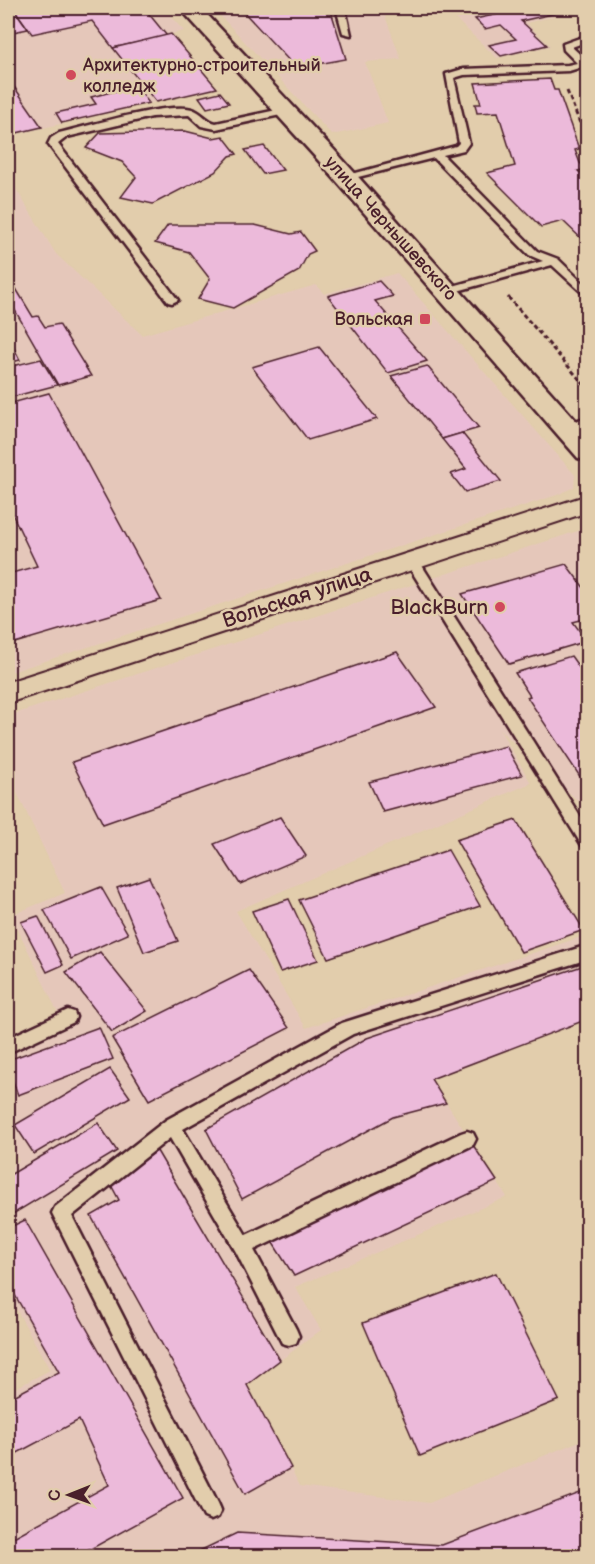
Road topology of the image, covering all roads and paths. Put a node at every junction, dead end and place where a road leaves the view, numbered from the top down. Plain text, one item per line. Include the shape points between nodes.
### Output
1 (190, 8) edge
2 (340, 8) edge
3 (348, 33) dead end
4 (588, 38) edge
5 (585, 66) edge
6 (558, 68) junction
7 (286, 111) junction
8 (588, 143) edge
9 (436, 154) junction
10 (346, 177) junction
11 (554, 261) junction
12 (492, 278) junction
13 (447, 291) junction
14 (588, 295) edge
15 (172, 300) dead end
16 (588, 389) edge
17 (577, 424) edge
18 (588, 452) edge
19 (588, 503) edge
20 (411, 559) junction
21 (8, 693) edge
22 (588, 843) edge
23 (588, 952) edge
24 (68, 1017) dead end
25 (8, 1046) edge
26 (172, 1126) junction
27 (467, 1139) dead end
28 (242, 1246) junction
29 (289, 1336) dead end
30 (211, 1510) dead end

1 - 7 main road, улица Чернышевского
2 - 3 lane
4 - 5 lane via 568,44 567,48
5 - 6 lane
6 - 8 path
6 - 9 lane via 449,76 464,143 460,148
7 - 10 main road, улица Чернышевского
7 - 15 lane via 216,126 205,124 191,112 152,114 55,140 53,144
9 - 10 lane
9 - 11 lane via 533,253
10 - 13 main road, улица Чернышевского
11 - 12 lane
11 - 14 lane
12 - 13 lane
12 - 16 path
13 - 17 main road, улица Чернышевского
17 - 18 main road, улица Чернышевского
19 - 20 street, Вольская улица
20 - 21 street, Вольская улица
20 - 22 lane
23 - 26 lane via 348,1028
24 - 25 lane
26 - 28 lane
26 - 30 lane via 61,1213
27 - 28 lane
28 - 29 lane

